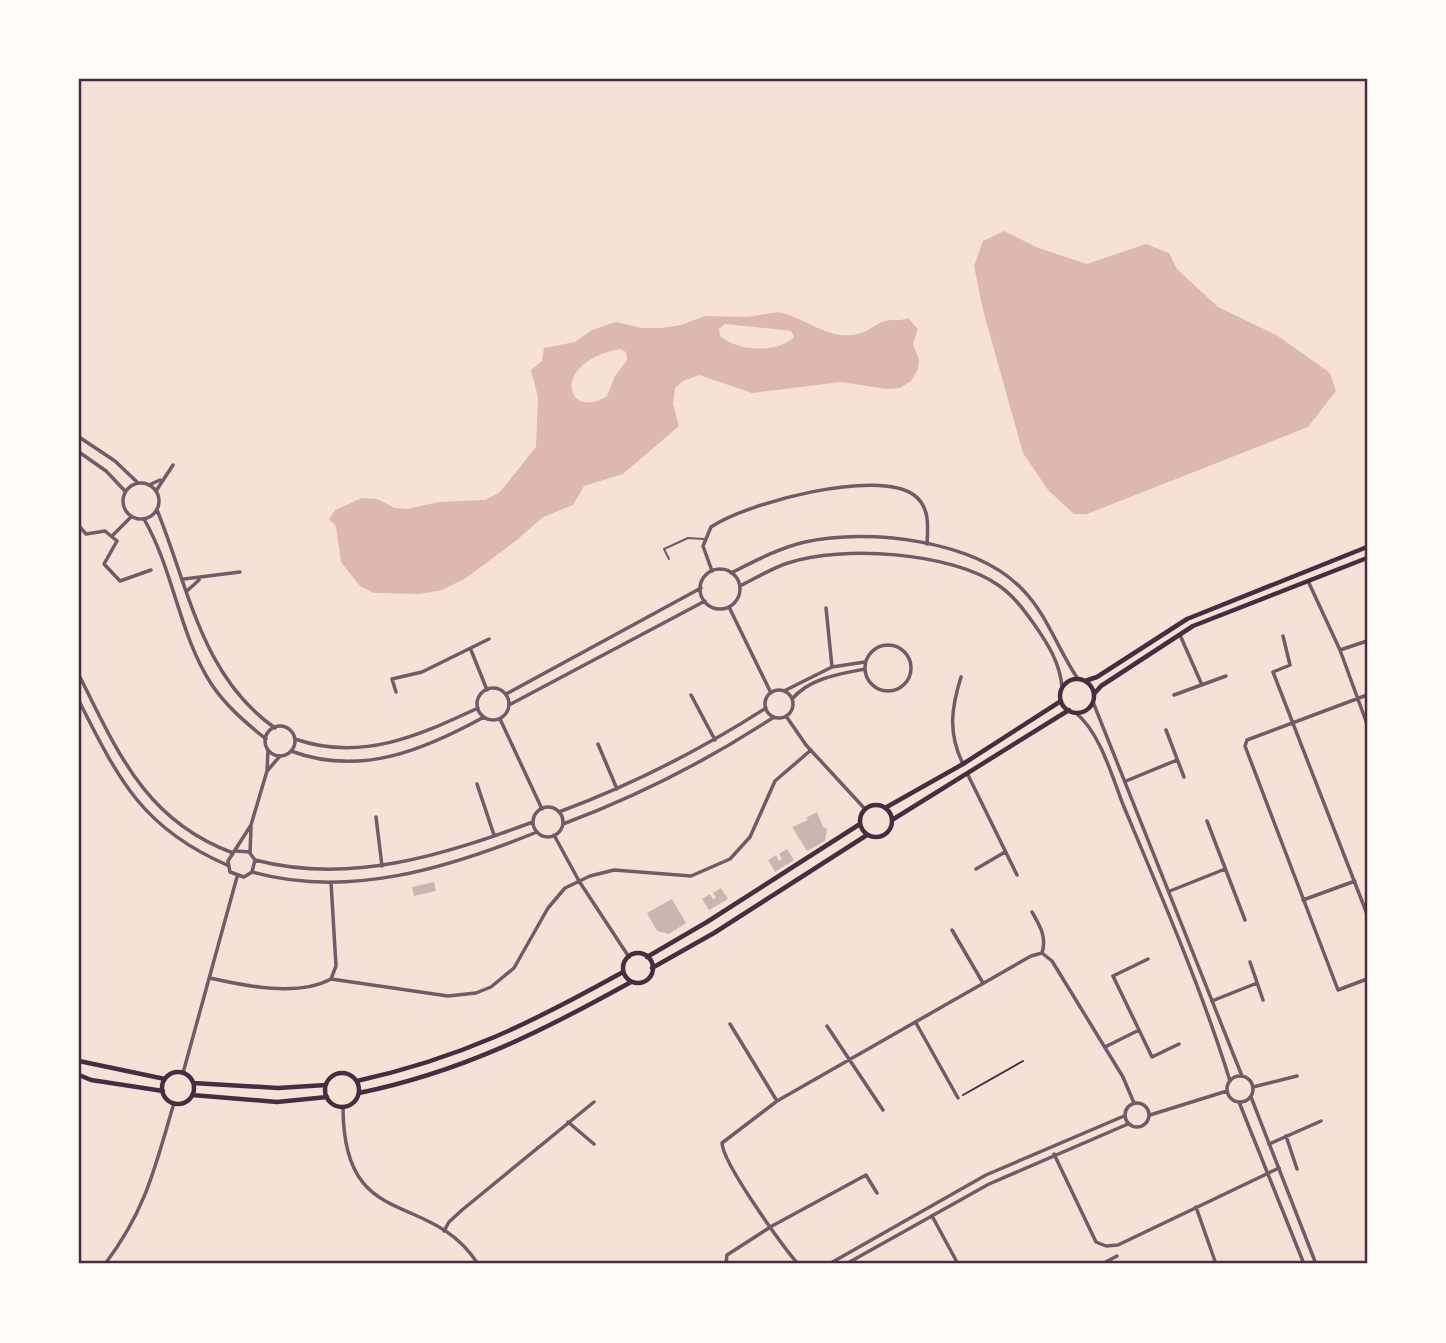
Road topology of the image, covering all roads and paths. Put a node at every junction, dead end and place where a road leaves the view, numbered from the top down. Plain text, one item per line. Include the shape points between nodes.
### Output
1 (79, 437) edge
2 (79, 452) edge
3 (173, 465) dead end
4 (162, 479) junction
5 (138, 483) junction
6 (149, 485) junction
7 (156, 491) junction
8 (125, 492) junction
9 (157, 510) junction
10 (131, 517) junction
11 (144, 519) junction
12 (79, 526) edge
13 (113, 535) junction
14 (704, 539) junction
15 (927, 544) junction
16 (1367, 547) edge
17 (1367, 558) edge
18 (669, 559) dead end
19 (150, 570) dead end
20 (712, 571) junction
21 (240, 572) dead end
22 (731, 573) junction
23 (184, 579) junction
24 (200, 579) junction
25 (1308, 581) junction
26 (740, 586) junction
27 (701, 588) junction
28 (188, 590) junction
29 (705, 601) junction
30 (729, 607) junction
31 (826, 608) dead end
32 (1179, 634) junction
33 (1283, 636) dead end
34 (489, 639) dead end
35 (1367, 641) edge
36 (471, 649) junction
37 (1340, 650) junction
38 (865, 662) junction
39 (832, 667) junction
40 (865, 669) junction
41 (79, 675) edge
42 (1226, 676) dead end
43 (961, 677) dead end
44 (1078, 679) junction
45 (1085, 681) junction
46 (1202, 685) junction
47 (1062, 687) junction
48 (487, 690) junction
49 (784, 691) junction
50 (396, 692) dead end
51 (771, 693) junction
52 (506, 694) junction
53 (1094, 694) junction
54 (691, 695) dead end
55 (1174, 695) dead end
56 (1367, 695) edge
57 (1358, 698) junction
58 (792, 699) junction
59 (79, 701) edge
60 (1061, 701) junction
61 (1093, 702) junction
62 (509, 705) junction
63 (478, 708) junction
64 (766, 708) junction
65 (1069, 710) junction
66 (1076, 713) junction
67 (786, 716) junction
68 (484, 717) junction
69 (774, 717) junction
70 (500, 719) junction
71 (1294, 722) junction
72 (1367, 724) edge
73 (275, 727) junction
74 (1166, 730) dead end
75 (266, 739) junction
76 (295, 739) junction
77 (715, 741) junction
78 (598, 744) dead end
79 (268, 750) junction
80 (811, 750) junction
81 (291, 751) junction
82 (280, 756) junction
83 (1177, 760) junction
84 (963, 764) junction
85 (267, 771) junction
86 (968, 775) junction
87 (1184, 777) dead end
88 (1126, 781) junction
89 (477, 785) dead end
90 (617, 789) junction
91 (885, 808) junction
92 (542, 809) junction
93 (865, 809) junction
94 (559, 812) junction
95 (376, 817) dead end
96 (892, 820) junction
97 (1207, 821) dead end
98 (533, 822) junction
99 (563, 824) junction
100 (860, 824) junction
101 (251, 825) junction
102 (537, 832) junction
103 (554, 835) junction
104 (866, 835) junction
105 (494, 836) junction
106 (235, 852) junction
107 (1005, 852) junction
108 (250, 853) junction
109 (255, 860) junction
110 (228, 864) junction
111 (382, 866) junction
112 (976, 869) dead end
113 (1226, 869) junction
114 (252, 872) junction
115 (1017, 875) dead end
116 (237, 877) junction
117 (579, 881) junction
118 (1354, 881) junction
119 (331, 882) junction
120 (1170, 891) junction
121 (1303, 900) junction
122 (1032, 912) dead end
123 (1367, 914) edge
124 (1245, 920) dead end
125 (953, 930) dead end
126 (1042, 953) junction
127 (629, 957) junction
128 (647, 957) junction
129 (1148, 959) dead end
130 (1250, 962) dead end
131 (652, 968) junction
132 (623, 972) junction
133 (210, 978) junction
134 (331, 979) junction
135 (1367, 979) edge
136 (631, 982) junction
137 (983, 983) junction
138 (1257, 983) junction
139 (1263, 1000) dead end
140 (1212, 1001) junction
141 (916, 1023) junction
142 (730, 1024) dead end
143 (827, 1026) dead end
144 (1139, 1030) junction
145 (1179, 1044) dead end
146 (1105, 1047) junction
147 (850, 1059) junction
148 (79, 1060) edge
149 (1023, 1060) dead end
150 (183, 1073) junction
151 (79, 1075) edge
152 (1242, 1076) junction
153 (1297, 1076) dead end
154 (165, 1079) junction
155 (357, 1081) junction
156 (1230, 1081) junction
157 (193, 1083) junction
158 (326, 1085) junction
159 (1253, 1087) junction
160 (163, 1091) junction
161 (1227, 1091) junction
162 (359, 1093) junction
163 (192, 1095) junction
164 (327, 1097) junction
165 (1251, 1097) junction
166 (958, 1098) joint
167 (777, 1101) junction
168 (594, 1102) dead end
169 (1240, 1102) junction
170 (174, 1103) junction
171 (1134, 1103) junction
172 (343, 1107) junction
173 (883, 1110) dead end
174 (1150, 1115) junction
175 (1124, 1116) junction
176 (1321, 1121) dead end
177 (568, 1122) junction
178 (1129, 1124) junction
179 (1286, 1136) junction
180 (594, 1144) dead end
181 (1269, 1144) junction
182 (1054, 1154) junction
183 (1279, 1168) junction
184 (1297, 1169) dead end
185 (1269, 1173) junction
186 (877, 1193) dead end
187 (1195, 1208) junction
188 (932, 1216) junction
189 (772, 1226) junction
190 (444, 1231) junction
191 (1117, 1256) dead end
192 (105, 1264) edge
193 (478, 1264) edge
194 (726, 1264) edge
195 (795, 1264) edge
196 (829, 1264) edge
197 (846, 1264) edge
198 (958, 1264) edge
199 (1102, 1264) edge
200 (1216, 1264) edge
201 (1304, 1264) edge
202 (1316, 1264) edge

1 - 5 street
2 - 8 street
3 - 4 street
4 - 6 street
4 - 7 street
5 - 6 street
5 - 8 street
6 - 7 street
7 - 9 street
8 - 10 street via 124,508
9 - 11 street
9 - 23 street
10 - 11 street
10 - 13 street
11 - 75 street via 212,686
12 - 13 street via 86,534 106,531
13 - 19 street via 118,544 104,564 116,577 123,581
14 - 15 street via 718,522 764,503 821,490 870,487 914,495 926,511
14 - 18 lane via 688,538 664,549
14 - 20 street
15 - 22 street via 862,537 822,539 783,548
15 - 44 street via 970,556 1005,573 1035,605
16 - 45 main road via 1188,618
17 - 25 main road
20 - 22 street
20 - 27 street
21 - 24 street
22 - 26 street
23 - 24 street
23 - 28 street
24 - 28 street
25 - 32 main road
25 - 37 street
26 - 30 street via 739,596
26 - 47 street via 788,563 843,553 902,555 965,571 997,584 1027,614 1061,670
27 - 29 street
27 - 52 street
28 - 73 street via 224,678 257,715
29 - 30 street via 716,609
29 - 62 street
30 - 51 street
31 - 39 street
32 - 46 street
32 - 53 main road
33 - 71 street via 1290,665 1273,672
34 - 36 street
35 - 37 street
36 - 48 street
36 - 50 street via 422,672 392,679
37 - 57 street
38 - 39 street
38 - 40 street
38 - 40 street via 879,647 894,646 907,655 911,670 905,684 891,691 875,687
39 - 49 street
40 - 58 street via 822,679
41 - 106 street via 118,753 147,795 192,835
42 - 46 street
43 - 84 street via 951,715
44 - 45 main road
44 - 47 main road
45 - 53 main road
46 - 55 street
47 - 60 main road
48 - 52 street via 495,688
48 - 63 street via 480,695
49 - 51 street
49 - 58 street
51 - 64 street
52 - 62 street
53 - 61 main road
54 - 77 street
56 - 57 street
57 - 71 street
57 - 72 street
58 - 67 street via 792,710
59 - 110 street via 107,758 138,804 185,845
60 - 65 main road
60 - 84 main road
61 - 66 main road
61 - 88 street
62 - 70 street
63 - 68 street
63 - 76 street via 394,743 334,749
64 - 69 street
64 - 77 street
65 - 66 main road
65 - 86 main road
66 - 156 street via 1096,740 1117,789
67 - 69 street
67 - 80 street
68 - 70 street
68 - 81 street via 425,748 397,756 333,762
69 - 99 street via 655,787
70 - 92 street
71 - 118 street
71 - 121 street via 1247,740 1245,746
73 - 75 street
73 - 76 street via 288,728
74 - 83 street
75 - 79 street
76 - 81 street
77 - 90 street
78 - 90 street
79 - 82 street
79 - 85 street
80 - 93 street
80 - 117 street via 775,781 750,837 718,867 678,878 614,870
81 - 82 street
82 - 85 street
83 - 87 street
83 - 88 street
84 - 91 main road
85 - 101 street
86 - 96 main road
86 - 107 street
88 - 120 street
89 - 105 street
90 - 94 street
91 - 93 main road
91 - 96 main road
92 - 94 street
92 - 98 street
93 - 100 main road
94 - 99 street
95 - 111 street
96 - 104 main road via 884,836
97 - 113 street
98 - 102 street
98 - 105 street
99 - 103 street
100 - 104 main road
100 - 128 main road
101 - 106 street
101 - 108 street
102 - 103 street
102 - 119 street via 428,870
103 - 117 street
104 - 131 main road
105 - 111 street
106 - 108 street
106 - 110 street
107 - 112 street
107 - 115 street
108 - 109 street
109 - 111 street via 302,869
109 - 114 street
110 - 116 street
113 - 120 street
113 - 124 street
114 - 116 street
114 - 119 street
116 - 133 street
117 - 127 street
117 - 134 street via 556,896 514,968 476,993 448,996
118 - 121 street
118 - 123 street
119 - 134 street via 336,966
120 - 140 street
121 - 135 street via 1338,990
122 - 126 street via 1042,929
125 - 137 street
126 - 137 street
126 - 146 street via 1052,961
127 - 128 main road
127 - 132 main road
128 - 131 main road
129 - 144 street via 1113,976
130 - 138 street
131 - 136 main road via 646,980
132 - 136 main road
132 - 155 main road via 496,1039
133 - 134 street via 274,987 316,986
133 - 150 street
136 - 162 main road via 501,1050 451,1070
137 - 141 street
138 - 139 street
138 - 140 street
140 - 152 street
141 - 147 street
141 - 166 street
142 - 167 street
143 - 147 street
144 - 145 street via 1152,1057
144 - 146 street
146 - 171 street
147 - 167 street
147 - 173 street
148 - 154 main road
149 - 166 path
150 - 154 main road
150 - 157 main road
151 - 160 main road
152 - 156 street
152 - 159 street
153 - 159 street
154 - 160 main road
155 - 158 main road via 340,1073
155 - 162 main road
156 - 161 street
157 - 158 main road via 266,1088
157 - 163 main road
158 - 164 main road
159 - 165 street
160 - 170 main road
161 - 169 street
161 - 174 street
162 - 172 main road via 352,1105
163 - 164 main road via 278,1102
163 - 170 main road via 185,1102
164 - 172 main road via 333,1105
165 - 169 street
165 - 181 street
167 - 189 street via 722,1143
168 - 177 street
169 - 185 street
170 - 192 street via 142,1206 129,1233
171 - 174 street via 1144,1105
171 - 175 street
172 - 190 street via 348,1160 364,1186
174 - 178 street via 1140,1127
175 - 178 street
175 - 196 street via 986,1175
176 - 179 street
177 - 180 street
177 - 190 street
178 - 182 street
179 - 181 street
179 - 184 street
181 - 183 street
182 - 187 street via 1096,1242 1106,1246 1118,1245
182 - 188 street
183 - 185 street
183 - 202 street
185 - 187 street
185 - 201 street
186 - 189 street via 866,1175
187 - 200 street
188 - 197 street
188 - 198 street
189 - 194 street via 727,1255
189 - 195 street
190 - 193 street via 466,1245
191 - 199 street

